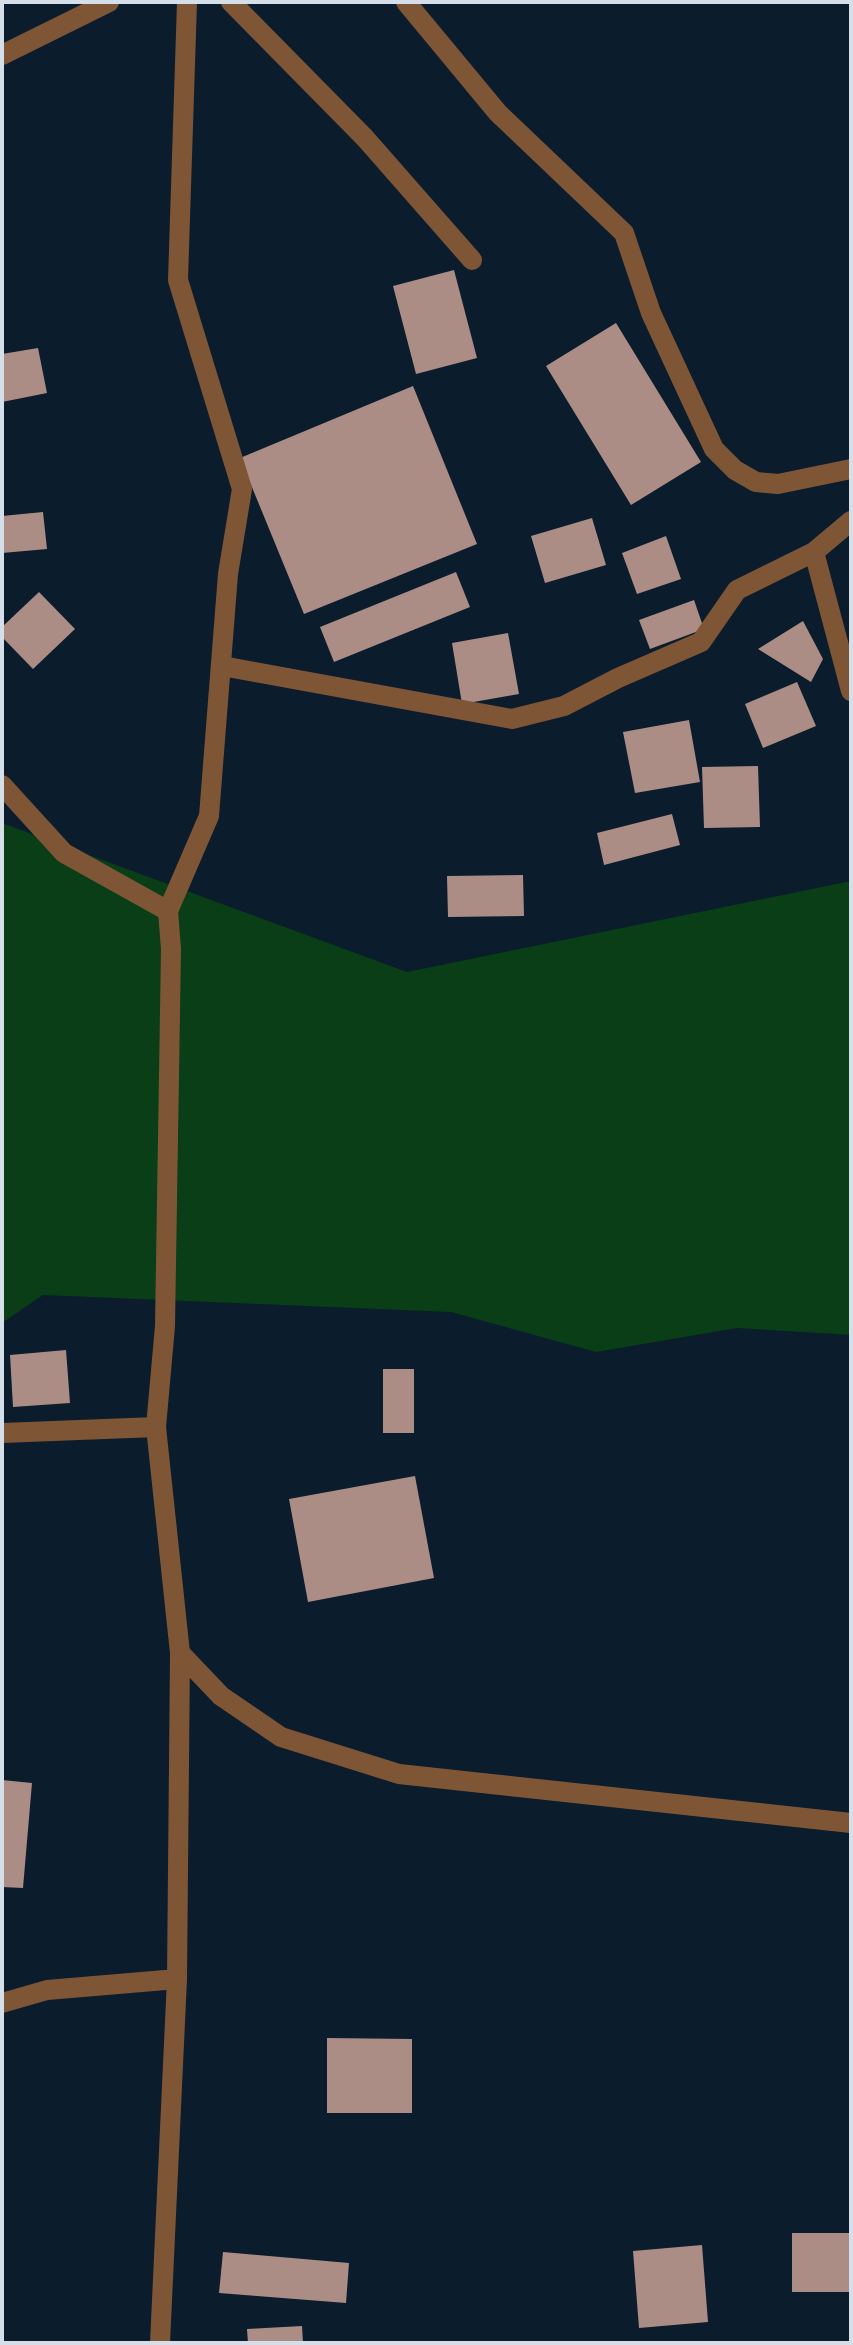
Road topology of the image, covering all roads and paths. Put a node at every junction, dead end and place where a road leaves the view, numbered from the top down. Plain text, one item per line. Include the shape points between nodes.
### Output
1 (109, 2) edge
2 (187, 2) edge
3 (231, 2) edge
4 (406, 2) edge
5 (2, 55) edge
6 (472, 260) dead end
7 (851, 469) edge
8 (851, 521) edge
9 (814, 552) junction
10 (222, 666) junction
11 (851, 691) edge
12 (2, 785) edge
13 (168, 911) junction
14 (156, 1427) junction
15 (2, 1433) edge
16 (180, 1653) junction
17 (851, 1823) edge
18 (177, 1979) junction
19 (2, 2003) edge
20 (160, 2343) edge

1 - 5 street
2 - 10 street via 178,280 242,489 228,574
3 - 6 street via 365,138
4 - 7 street via 498,113 624,233 651,313 714,449 756,482 778,484
8 - 9 street
9 - 10 street via 737,590 701,642 564,706 512,719
9 - 11 street
10 - 13 street via 209,816
12 - 13 street via 64,853
13 - 14 street via 165,1326
14 - 15 street
14 - 16 street
16 - 17 street via 221,1696 281,1737 399,1774
16 - 18 street
18 - 19 street via 47,1990
18 - 20 street

